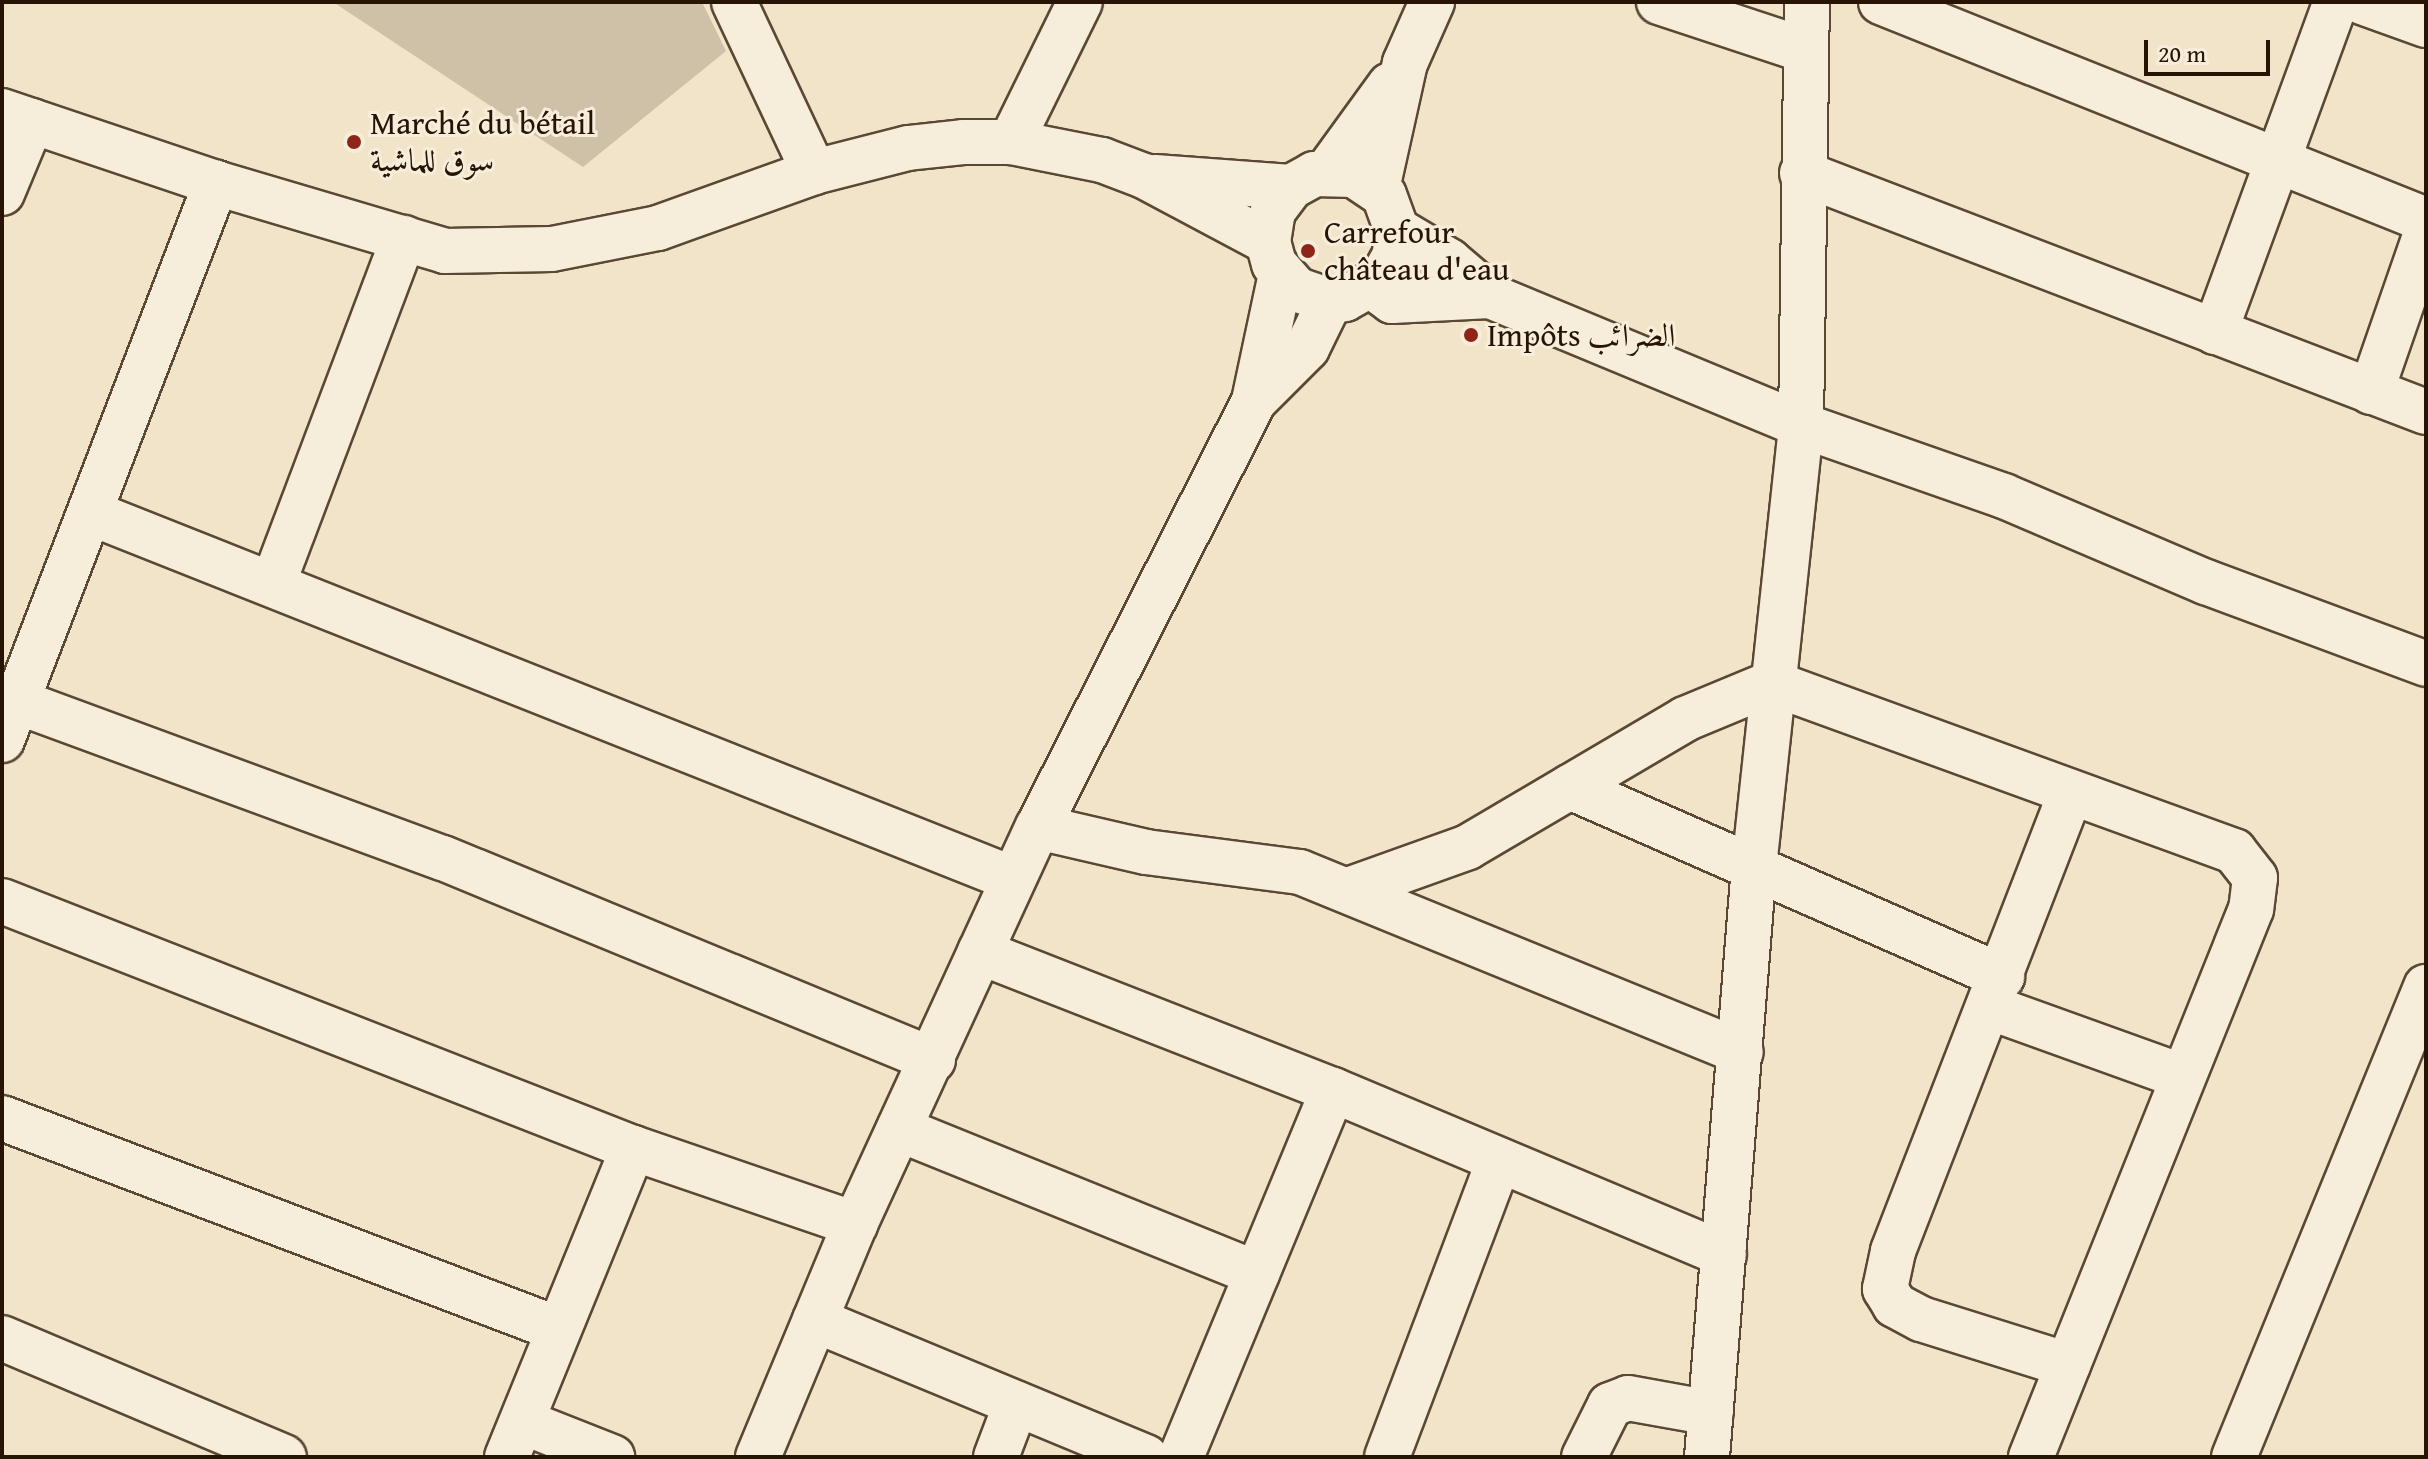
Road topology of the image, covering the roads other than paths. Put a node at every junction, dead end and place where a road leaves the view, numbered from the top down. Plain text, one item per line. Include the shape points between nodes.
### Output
1 (734, 2) edge
2 (1080, 2) edge
3 (1432, 2) edge
4 (1659, 2) edge
5 (1807, 2) edge
6 (1881, 2) edge
7 (2336, 2) edge
8 (2362, 2) edge
9 (2426, 25) edge
10 (1804, 50) junction
11 (1405, 63) junction
12 (17, 116) edge
13 (1011, 142) junction
14 (2278, 162) junction
15 (814, 172) junction
16 (1802, 173) junction
17 (1144, 176) junction
18 (1309, 180) junction
19 (216, 183) junction
20 (1377, 189) junction
21 (2, 193) edge
22 (2426, 220) edge
23 (1397, 230) junction
24 (2426, 233) edge
25 (404, 238) junction
26 (1274, 258) junction
27 (1373, 287) junction
28 (1490, 296) junction
29 (1330, 301) junction
30 (2215, 332) junction
31 (2371, 392) junction
32 (1254, 401) junction
33 (2426, 412) edge
34 (1801, 425) junction
35 (91, 513) junction
36 (273, 584) junction
37 (2426, 664) edge
38 (1772, 683) junction
39 (7, 713) edge
40 (1570, 787) junction
41 (2071, 792) junction
42 (1038, 827) junction
43 (1754, 867) junction
44 (1013, 879) junction
45 (1351, 889) junction
46 (2, 901) edge
47 (980, 952) junction
48 (2426, 987) edge
49 (1996, 992) junction
50 (1741, 1052) junction
51 (933, 1060) junction
52 (2183, 1077) junction
53 (1333, 1090) junction
54 (2, 1118) edge
55 (899, 1129) junction
56 (633, 1148) junction
57 (1499, 1160) junction
58 (855, 1224) junction
59 (1724, 1254) junction
60 (1257, 1274) junction
61 (815, 1320) junction
62 (555, 1328) junction
63 (2, 1338) edge
64 (2068, 1365) junction
65 (1016, 1404) junction
66 (1711, 1413) junction
67 (515, 1439) edge
68 (284, 1457) edge
69 (612, 1457) edge
70 (758, 1457) edge
71 (996, 1457) edge
72 (1146, 1457) edge
73 (1181, 1457) edge
74 (1387, 1457) edge
75 (1584, 1457) edge
76 (1707, 1457) edge
77 (2031, 1457) edge
78 (2234, 1457) edge

1 - 15 street
2 - 13 street
3 - 11 street
4 - 10 street
5 - 10 street
6 - 14 street
7 - 14 street
8 - 9 street
10 - 16 street
11 - 18 street
11 - 20 street
12 - 19 street
12 - 21 street
13 - 15 street via 908,148
13 - 17 street via 1102,160
14 - 22 street
14 - 30 street
15 - 25 street via 658,228 552,249 445,251
16 - 30 street
16 - 34 street
17 - 18 street
17 - 26 street
18 - 20 street via 1354,175
18 - 26 street via 1273,211
19 - 25 street
19 - 35 street
20 - 23 street via 1389,203
23 - 27 street via 1395,255
23 - 28 street via 1449,261
24 - 31 street
25 - 36 street
26 - 29 street via 1296,289
26 - 32 street
27 - 28 street via 1392,301
27 - 29 street
28 - 34 street
29 - 32 street via 1307,348
30 - 31 street
31 - 33 street
32 - 42 street
34 - 37 street via 2004,496 2206,582
34 - 38 street
35 - 36 street
35 - 39 street
36 - 44 street
38 - 40 street via 1685,719
38 - 41 street
38 - 43 street
39 - 51 street via 443,858
40 - 43 street
40 - 45 street via 1468,847
41 - 49 street
41 - 52 street via 2234,851 2255,878 2251,909
42 - 44 street
42 - 45 street via 1146,852 1258,863
43 - 49 street
43 - 50 street
44 - 47 street
45 - 50 street
46 - 56 street
47 - 51 street
47 - 53 street
48 - 78 street
49 - 52 street
49 - 64 street via 1893,1251 1885,1289 1895,1305 1921,1319
50 - 59 street
51 - 55 street
52 - 64 street
53 - 57 street
53 - 60 street
54 - 62 street
55 - 58 street
55 - 60 street
56 - 58 street
56 - 62 street
57 - 59 street
57 - 74 street
58 - 61 street
59 - 66 street
60 - 73 street
61 - 65 street
61 - 70 street
62 - 67 street
63 - 68 street
64 - 77 street
65 - 71 street
65 - 72 street
66 - 75 street via 1628,1398 1610,1405
66 - 76 street
67 - 69 street

